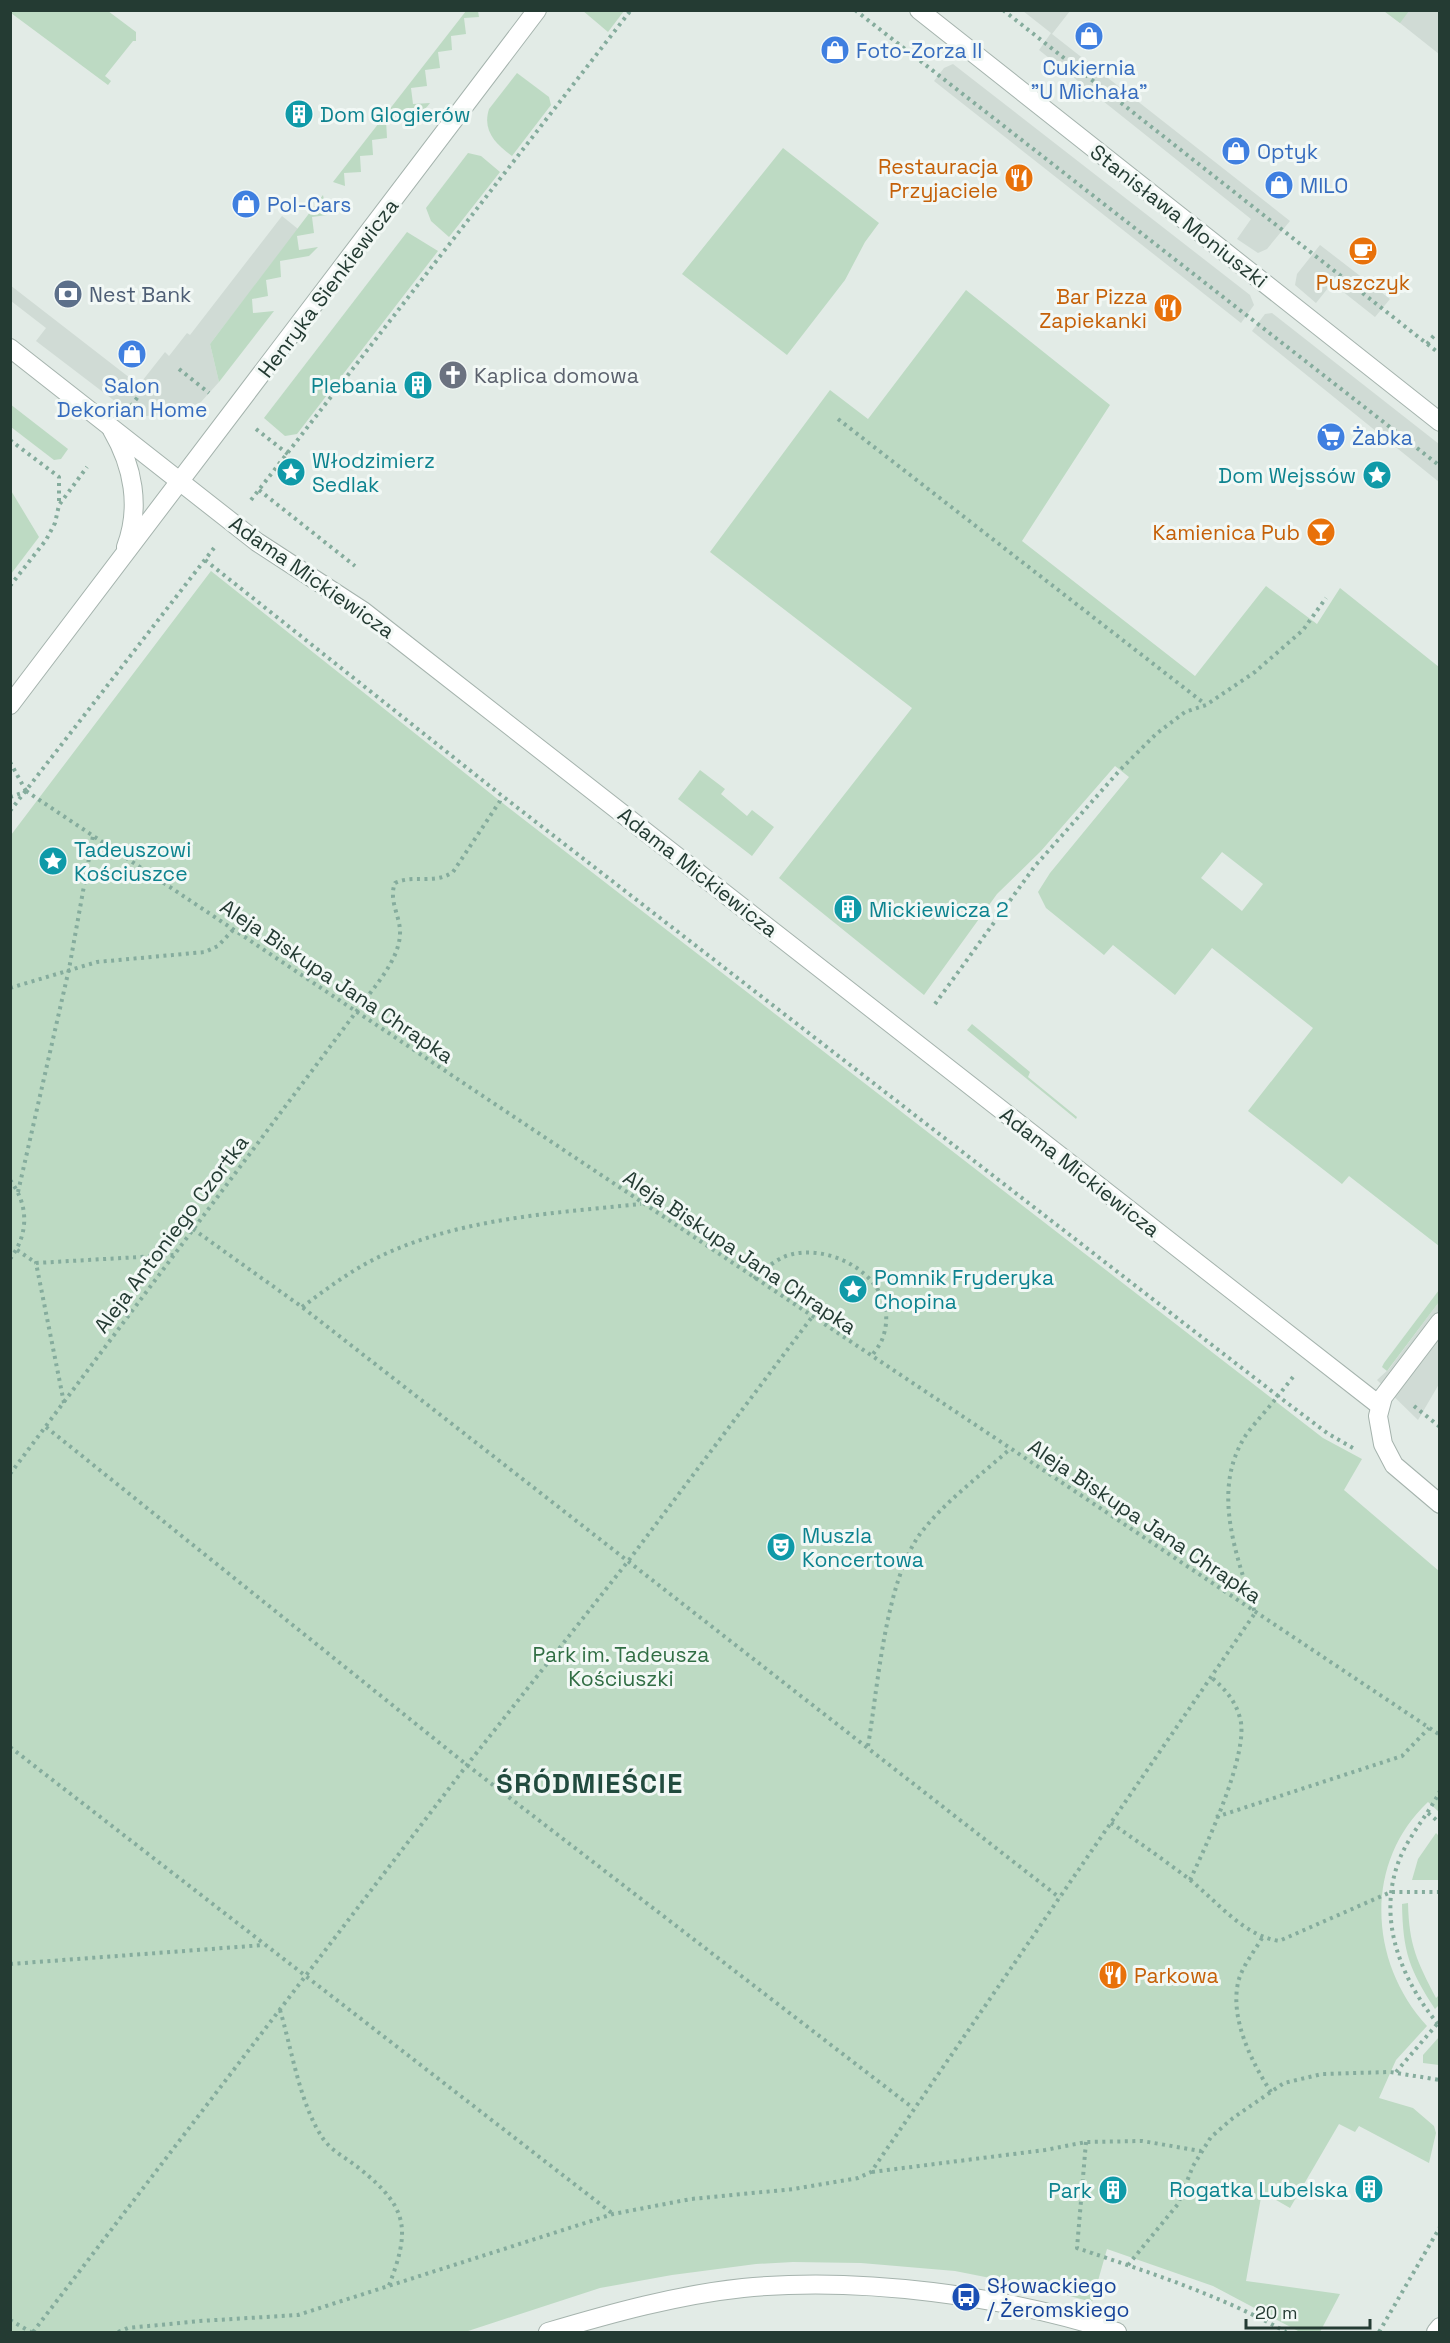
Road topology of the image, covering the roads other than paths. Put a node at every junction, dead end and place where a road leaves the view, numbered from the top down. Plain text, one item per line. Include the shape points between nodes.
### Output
1 (537, 10) edge
2 (918, 10) edge
3 (10, 348) edge
4 (1440, 422) edge
5 (109, 424) junction
6 (182, 482) junction
7 (118, 565) junction
8 (10, 705) edge
9 (1440, 1322) edge
10 (1379, 1405) junction
11 (1440, 1504) edge
12 (1440, 2327) edge
13 (548, 2332) edge
14 (1117, 2332) edge
15 (1436, 2332) edge

1 - 6 street, Henryka Sienkiewicza
2 - 4 street, Stanisława Moniuszki
3 - 5 street, Adama Mickiewicza
5 - 6 street, Adama Mickiewicza
5 - 7 street, Henryka Sienkiewicza via 122,446 135,497 133,526
6 - 7 street, Henryka Sienkiewicza
6 - 10 street, Adama Mickiewicza via 283,561 363,611
7 - 8 street, Henryka Sienkiewicza
9 - 10 street
10 - 11 street via 1378,1425 1388,1456
12 - 15 street
13 - 14 street via 670,2299 744,2288 812,2286 966,2297

